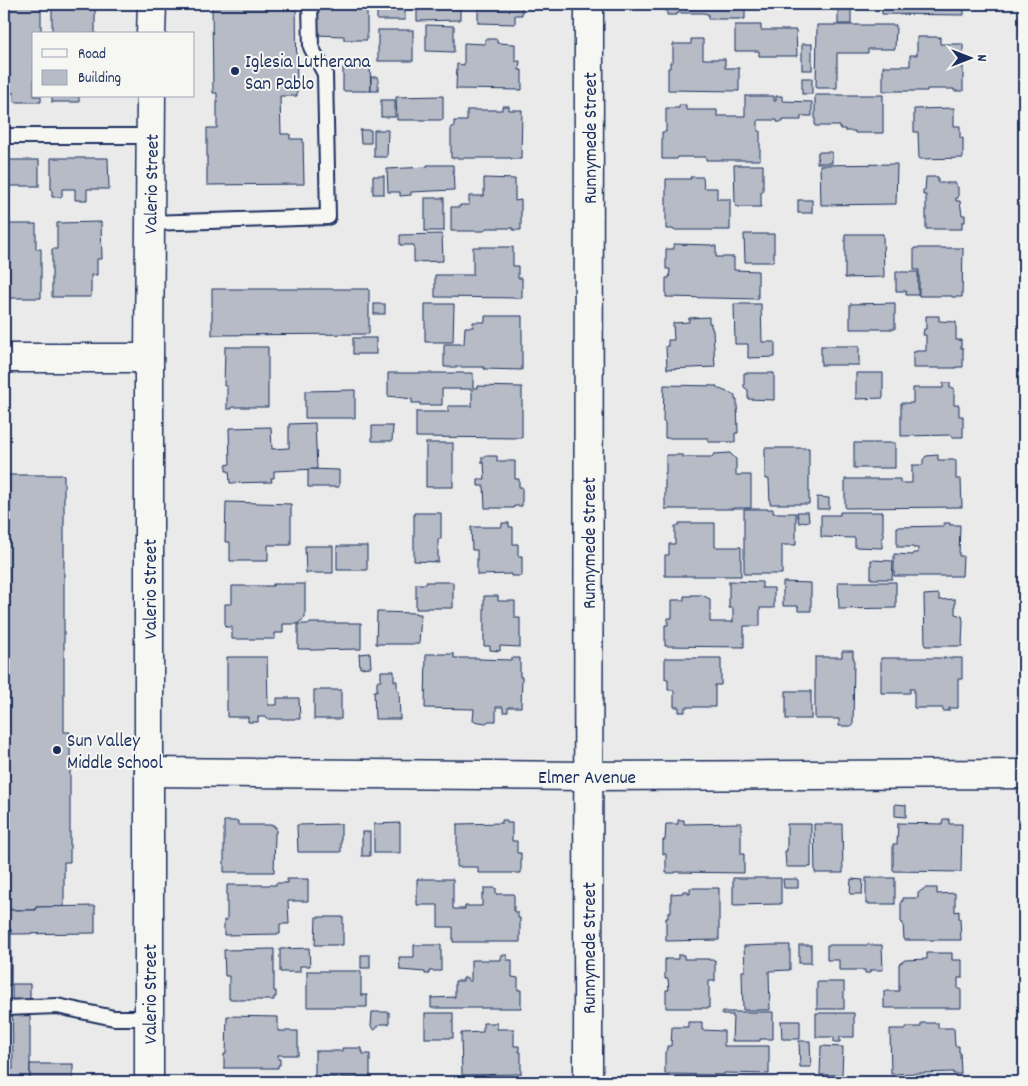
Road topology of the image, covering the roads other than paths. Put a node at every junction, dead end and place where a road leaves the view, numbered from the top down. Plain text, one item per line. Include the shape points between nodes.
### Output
1 (152, 4) edge
2 (310, 4) edge
3 (589, 4) edge
4 (152, 32) edge
5 (151, 98) edge
6 (4, 136) edge
7 (151, 136) junction
8 (150, 223) junction
9 (4, 358) edge
10 (149, 358) junction
11 (149, 772) junction
12 (1024, 774) edge
13 (588, 776) junction
14 (4, 1008) edge
15 (149, 1018) junction
16 (149, 1082) edge
17 (588, 1082) edge

1 - 4 street
2 - 8 lane via 311,47 326,74 328,218
3 - 13 street, Runnymede Street
5 - 7 street, Valerio Street
6 - 7 lane
7 - 8 street, Valerio Street
8 - 10 street, Valerio Street
9 - 10 street
10 - 11 street, Valerio Street
11 - 13 street, Elmer Avenue
11 - 15 street, Valerio Street
12 - 13 street, Elmer Avenue
13 - 17 street, Runnymede Street
14 - 15 lane via 57,1006 114,1018
15 - 16 street, Valerio Street

